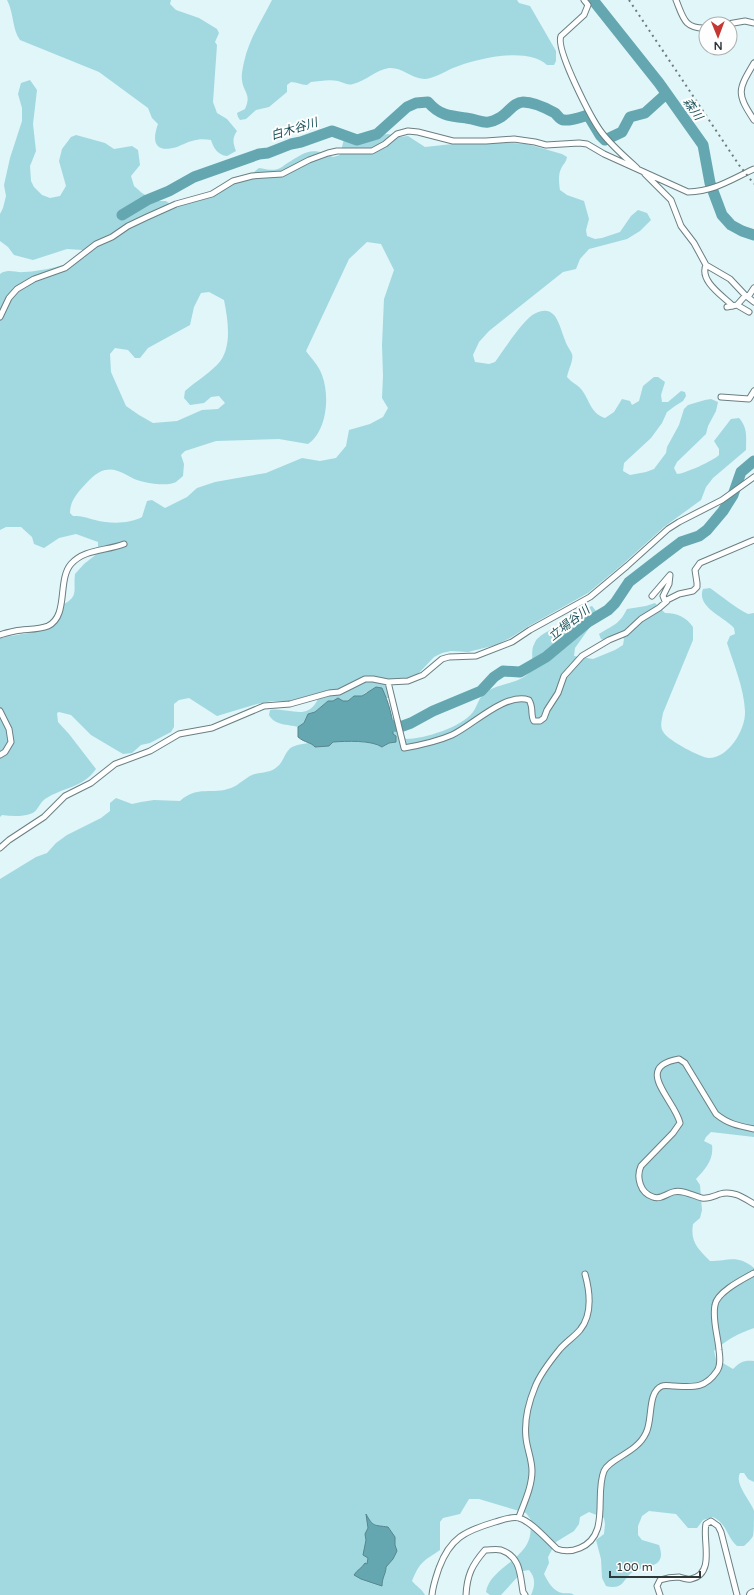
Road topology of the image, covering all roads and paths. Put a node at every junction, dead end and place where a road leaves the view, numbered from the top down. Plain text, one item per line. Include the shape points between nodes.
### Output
1 (584, 0) edge
2 (676, 0) edge
3 (738, 22) edge
4 (754, 24) edge
5 (698, 28) edge
6 (754, 63) edge
7 (754, 120) edge
8 (754, 169) edge
9 (641, 171) junction
10 (706, 265) junction
11 (754, 288) edge
12 (747, 296) junction
13 (754, 302) edge
14 (735, 305) junction
15 (727, 307) dead end
16 (749, 312) dead end
17 (0, 317) edge
18 (754, 391) edge
19 (721, 397) dead end
20 (754, 476) edge
21 (754, 540) edge
22 (124, 544) dead end
23 (652, 596) dead end
24 (667, 601) junction
25 (0, 635) edge
26 (388, 682) junction
27 (0, 711) edge
28 (0, 755) edge
29 (0, 848) edge
30 (754, 1129) edge
31 (754, 1204) edge
32 (754, 1273) edge
33 (585, 1274) dead end
34 (518, 1517) junction
35 (432, 1595) edge
36 (466, 1595) edge
37 (525, 1595) edge
38 (660, 1595) edge
39 (737, 1595) edge

1 - 9 street via 588,5 587,10 561,36 560,47 596,124 616,149
2 - 5 street via 683,18 694,28
3 - 4 street
6 - 7 street via 743,82 741,95 746,109
8 - 9 street via 729,183 702,191 688,192
9 - 10 street via 671,200 681,226
9 - 17 street via 587,144 546,145 514,139 453,141 418,132 397,134 372,151 328,153 282,174 252,176 233,181 212,194 176,204 147,217 96,244 65,268 34,279 17,289 9,298
10 - 12 street via 730,279
10 - 14 street via 705,274 709,283
11 - 12 street
12 - 13 street
12 - 14 street
14 - 15 street
14 - 16 street
18 - 19 street via 749,398
20 - 26 street via 722,500 668,529 590,597 512,642 476,656 442,659 416,679
21 - 24 street via 700,563 695,570 698,583 696,588
22 - 25 street via 84,554 71,564 66,572 59,613 53,623
23 - 24 street via 670,575 663,596
24 - 26 street via 626,633 582,656 564,676 558,693 540,721 534,721 532,718 532,705 529,700 521,699 484,712 453,734 432,743 404,748
26 - 29 street via 365,679 339,692 290,704 264,706 212,728 179,734 150,751 115,764 91,783 65,796 44,817
27 - 28 street via 11,735 11,742
30 - 31 street via 723,1120 716,1114 685,1063 679,1059 667,1061 660,1066 658,1082 680,1123 639,1171 639,1180 644,1191 651,1197 683,1192 704,1198 722,1193 735,1194
32 - 34 street via 734,1285 714,1306 720,1365 717,1371 700,1386 662,1386 654,1392 650,1422 643,1440 604,1470 600,1520 593,1539 573,1551 557,1549 530,1524
33 - 34 street via 589,1289 589,1309 586,1318 580,1330 560,1348 546,1367 535,1385 529,1402 525,1418 531,1481
34 - 35 street via 474,1528 449,1547 443,1556
36 - 37 street via 468,1574 475,1561 486,1550 501,1550 518,1562
38 - 39 street via 657,1586 660,1580 679,1577 693,1579 704,1569 707,1552 705,1527 711,1521 721,1532

